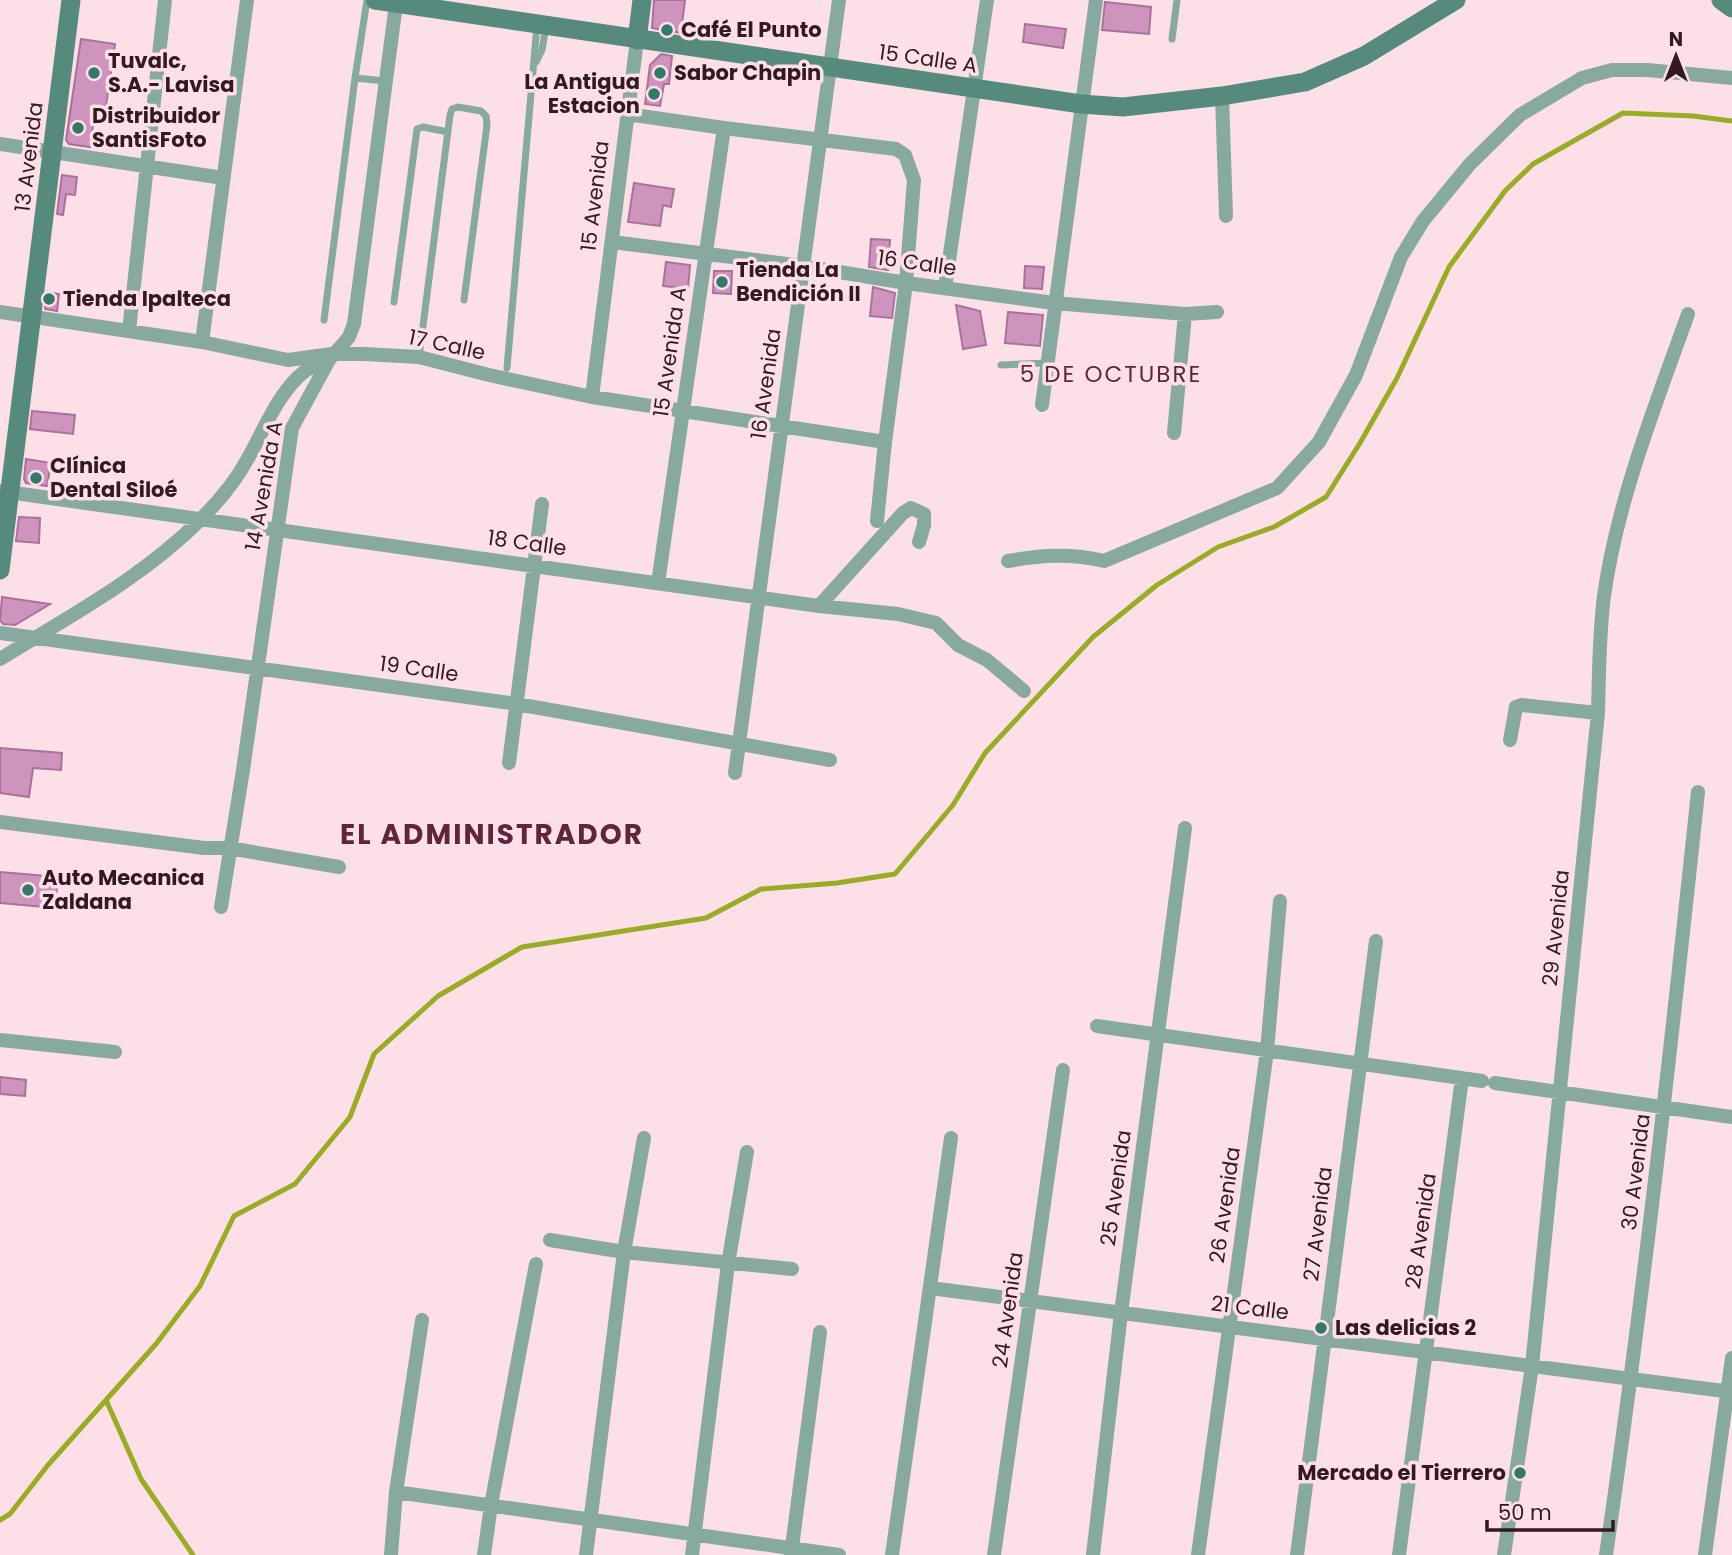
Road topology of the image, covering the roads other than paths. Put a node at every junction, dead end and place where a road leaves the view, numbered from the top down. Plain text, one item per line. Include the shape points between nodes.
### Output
1 (71, 0) edge
2 (165, 0) edge
3 (247, 0) edge
4 (367, 0) edge
5 (375, 0) edge
6 (642, 0) edge
7 (839, 0) edge
8 (987, 0) edge
9 (1096, 0) edge
10 (1177, 0) edge
11 (1456, 0) edge
12 (1721, 0) edge
13 (396, 4) junction
14 (445, 5) edge
15 (1732, 8) edge
16 (542, 25) junction
17 (636, 40) junction
18 (1172, 40) dead end
19 (830, 68) junction
20 (355, 78) junction
21 (1732, 78) edge
22 (386, 81) junction
23 (974, 89) junction
24 (1222, 96) junction
25 (1081, 104) junction
26 (627, 114) junction
27 (724, 128) junction
28 (448, 132) junction
29 (821, 139) junction
30 (0, 144) edge
31 (52, 152) junction
32 (147, 167) junction
33 (223, 178) junction
34 (1226, 216) dead end
35 (612, 242) junction
36 (706, 254) junction
37 (803, 266) junction
38 (906, 283) junction
39 (945, 288) junction
40 (464, 300) dead end
41 (394, 302) dead end
42 (1054, 303) junction
43 (1217, 312) dead end
44 (0, 313) edge
45 (1185, 314) junction
46 (1688, 314) dead end
47 (32, 317) junction
48 (324, 320) dead end
49 (129, 331) junction
50 (202, 342) junction
51 (330, 357) junction
52 (419, 357) junction
53 (1046, 363) junction
54 (1001, 365) dead end
55 (507, 368) dead end
56 (592, 397) junction
57 (1041, 405) dead end
58 (683, 410) junction
59 (782, 425) junction
60 (1174, 433) dead end
61 (885, 442) junction
62 (5, 491) edge
63 (542, 504) dead end
64 (202, 518) junction
65 (877, 521) dead end
66 (276, 529) junction
67 (919, 542) dead end
68 (1008, 561) dead end
69 (534, 565) junction
70 (0, 570) edge
71 (658, 583) junction
72 (759, 598) junction
73 (819, 606) junction
74 (0, 634) edge
75 (35, 638) junction
76 (0, 659) edge
77 (257, 668) junction
78 (1024, 691) dead end
79 (517, 704) junction
80 (1598, 713) junction
81 (1510, 740) dead end
82 (739, 744) junction
83 (830, 760) dead end
84 (509, 763) dead end
85 (735, 773) dead end
86 (1698, 792) dead end
87 (0, 822) edge
88 (1185, 828) dead end
89 (229, 848) junction
90 (339, 867) dead end
91 (1280, 901) dead end
92 (221, 907) dead end
93 (1376, 941) dead end
94 (1097, 1026) dead end
95 (1158, 1035) junction
96 (0, 1040) edge
97 (1267, 1051) junction
98 (115, 1052) dead end
99 (1360, 1064) junction
100 (1063, 1070) dead end
101 (1462, 1079) junction
102 (1561, 1093) junction
103 (1665, 1107) junction
104 (1732, 1117) edge
105 (644, 1138) dead end
106 (951, 1138) dead end
107 (747, 1152) dead end
108 (550, 1240) dead end
109 (624, 1252) junction
110 (536, 1264) dead end
111 (728, 1264) junction
112 (792, 1269) dead end
113 (930, 1288) junction
114 (1031, 1301) junction
115 (1121, 1313) junction
116 (422, 1320) dead end
117 (1230, 1327) junction
118 (820, 1332) dead end
119 (1325, 1339) junction
120 (1426, 1352) junction
121 (1732, 1358) edge
122 (1532, 1366) junction
123 (1632, 1379) junction
124 (1730, 1391) edge
125 (396, 1492) junction
126 (491, 1505) junction
127 (591, 1519) junction
128 (695, 1533) junction
129 (791, 1552) edge
130 (391, 1555) edge
131 (485, 1555) edge
132 (586, 1555) edge
133 (692, 1555) edge
134 (839, 1555) edge
135 (892, 1555) edge
136 (994, 1555) edge
137 (1093, 1555) edge
138 (1198, 1555) edge
139 (1297, 1555) edge
140 (1399, 1555) edge
141 (1504, 1555) edge
142 (1606, 1555) edge
143 (1705, 1555) edge

1 - 31 street, 13 Avenida
2 - 32 street
3 - 33 street
4 - 20 lane
5 - 13 street, 15 Calle A
6 - 17 street, 15 Avenida
7 - 19 street, 16 Avenida
8 - 23 street
9 - 25 street
10 - 18 lane
11 - 24 street, 15 Calle A via 1332,72 1305,82
12 - 15 street
13 - 14 street, 15 Calle A
13 - 22 street, 14 Avenida A
14 - 16 street, 15 Calle A
16 - 17 street, 15 Calle A
16 - 55 lane via 534,66
17 - 19 street, 15 Calle A
17 - 26 street, 15 Avenida
19 - 23 street, 15 Calle A
19 - 29 street, 16 Avenida
20 - 22 lane
20 - 48 lane
21 - 68 street via 1612,70 1583,78 1520,115 1470,164 1423,221 1401,257 1356,375 1319,442 1277,488 1104,561 1078,555
22 - 51 street, 14 Avenida A via 355,324
23 - 25 street, 15 Calle A
23 - 39 street
24 - 25 street, 15 Calle A via 1124,107
24 - 34 street
25 - 42 street
26 - 27 street
26 - 35 street, 15 Avenida
27 - 29 street
27 - 36 street, 15 Avenida A
28 - 40 lane via 452,109 481,111 486,116
28 - 41 lane via 418,129
28 - 52 lane
29 - 37 street, 16 Avenida
29 - 38 street via 896,149 905,155 915,180
30 - 31 street
31 - 32 street
31 - 47 street, 13 Avenida
32 - 33 street
32 - 49 street
33 - 50 street
35 - 36 street, 16 Calle
35 - 56 street, 15 Avenida
36 - 37 street, 16 Calle
36 - 58 street, 15 Avenida A
37 - 38 street, 16 Calle
37 - 59 street, 16 Avenida
38 - 39 street, 16 Calle
38 - 61 street
39 - 42 street, 16 Calle
42 - 45 street, 16 Calle
42 - 53 street
43 - 45 street, 16 Calle
44 - 47 street, 17 Calle
45 - 60 street
46 - 80 street, 29 Avenida via 1616,536 1604,595
47 - 49 street, 17 Calle
47 - 62 street, 13 Avenida
49 - 50 street, 17 Calle
50 - 51 street, 17 Calle via 288,360
51 - 52 street, 17 Calle
51 - 64 street via 306,370 290,386 246,462
51 - 66 street, 14 Avenida A via 292,428
52 - 56 street, 17 Calle
53 - 54 lane
53 - 57 street
56 - 58 street, 17 Calle
58 - 59 street, 17 Calle
58 - 71 street, 15 Avenida A
59 - 61 street, 17 Calle
59 - 72 street, 16 Avenida
61 - 65 street
62 - 64 street, 18 Calle
62 - 70 street, 13 Avenida
63 - 69 street
64 - 66 street, 18 Calle
64 - 75 street via 156,561
66 - 69 street, 18 Calle
66 - 77 street, 14 Avenida A
67 - 73 street via 924,514 911,508
69 - 71 street, 18 Calle
69 - 79 street
71 - 72 street, 18 Calle
72 - 73 street, 18 Calle
72 - 82 street, 16 Avenida
73 - 78 street, 18 Calle via 936,623 958,645 987,660
74 - 75 street, 19 Calle
75 - 76 street
75 - 77 street, 19 Calle
77 - 79 street, 19 Calle
77 - 89 street, 14 Avenida A
79 - 82 street, 19 Calle
79 - 84 street
80 - 81 street via 1522,705 1516,707
80 - 102 street, 29 Avenida
82 - 83 street, 19 Calle
82 - 85 street, 16 Avenida
86 - 103 street, 30 Avenida
87 - 89 street
88 - 95 street, 25 Avenida
89 - 90 street
89 - 92 street, 14 Avenida A
91 - 97 street, 26 Avenida
93 - 99 street, 27 Avenida
94 - 95 street
95 - 97 street
95 - 115 street, 25 Avenida
96 - 98 street
97 - 99 street
97 - 117 street, 26 Avenida
99 - 101 street
99 - 119 street, 27 Avenida
100 - 114 street, 24 Avenida
101 - 102 street
101 - 120 street, 28 Avenida
102 - 103 street
102 - 122 street, 29 Avenida
103 - 104 street
103 - 123 street, 30 Avenida
105 - 109 street
106 - 113 street
107 - 111 street
108 - 109 street
109 - 111 street
109 - 127 street
110 - 126 street
111 - 112 street
111 - 128 street
113 - 114 street, 21 Calle
113 - 135 street
114 - 115 street, 21 Calle
114 - 136 street, 24 Avenida
115 - 117 street, 21 Calle
115 - 137 street, 25 Avenida
116 - 125 street
117 - 119 street, 21 Calle
117 - 138 street, 26 Avenida
118 - 129 street
119 - 120 street, 21 Calle
119 - 139 street, 27 Avenida
120 - 122 street, 21 Calle
120 - 140 street, 28 Avenida
121 - 124 street
122 - 123 street, 21 Calle
122 - 141 street, 29 Avenida
123 - 124 street, 21 Calle
123 - 142 street, 30 Avenida
124 - 143 street
125 - 126 street
125 - 130 street
126 - 127 street
126 - 131 street
127 - 128 street
127 - 132 street
128 - 129 street
128 - 133 street
129 - 134 street

